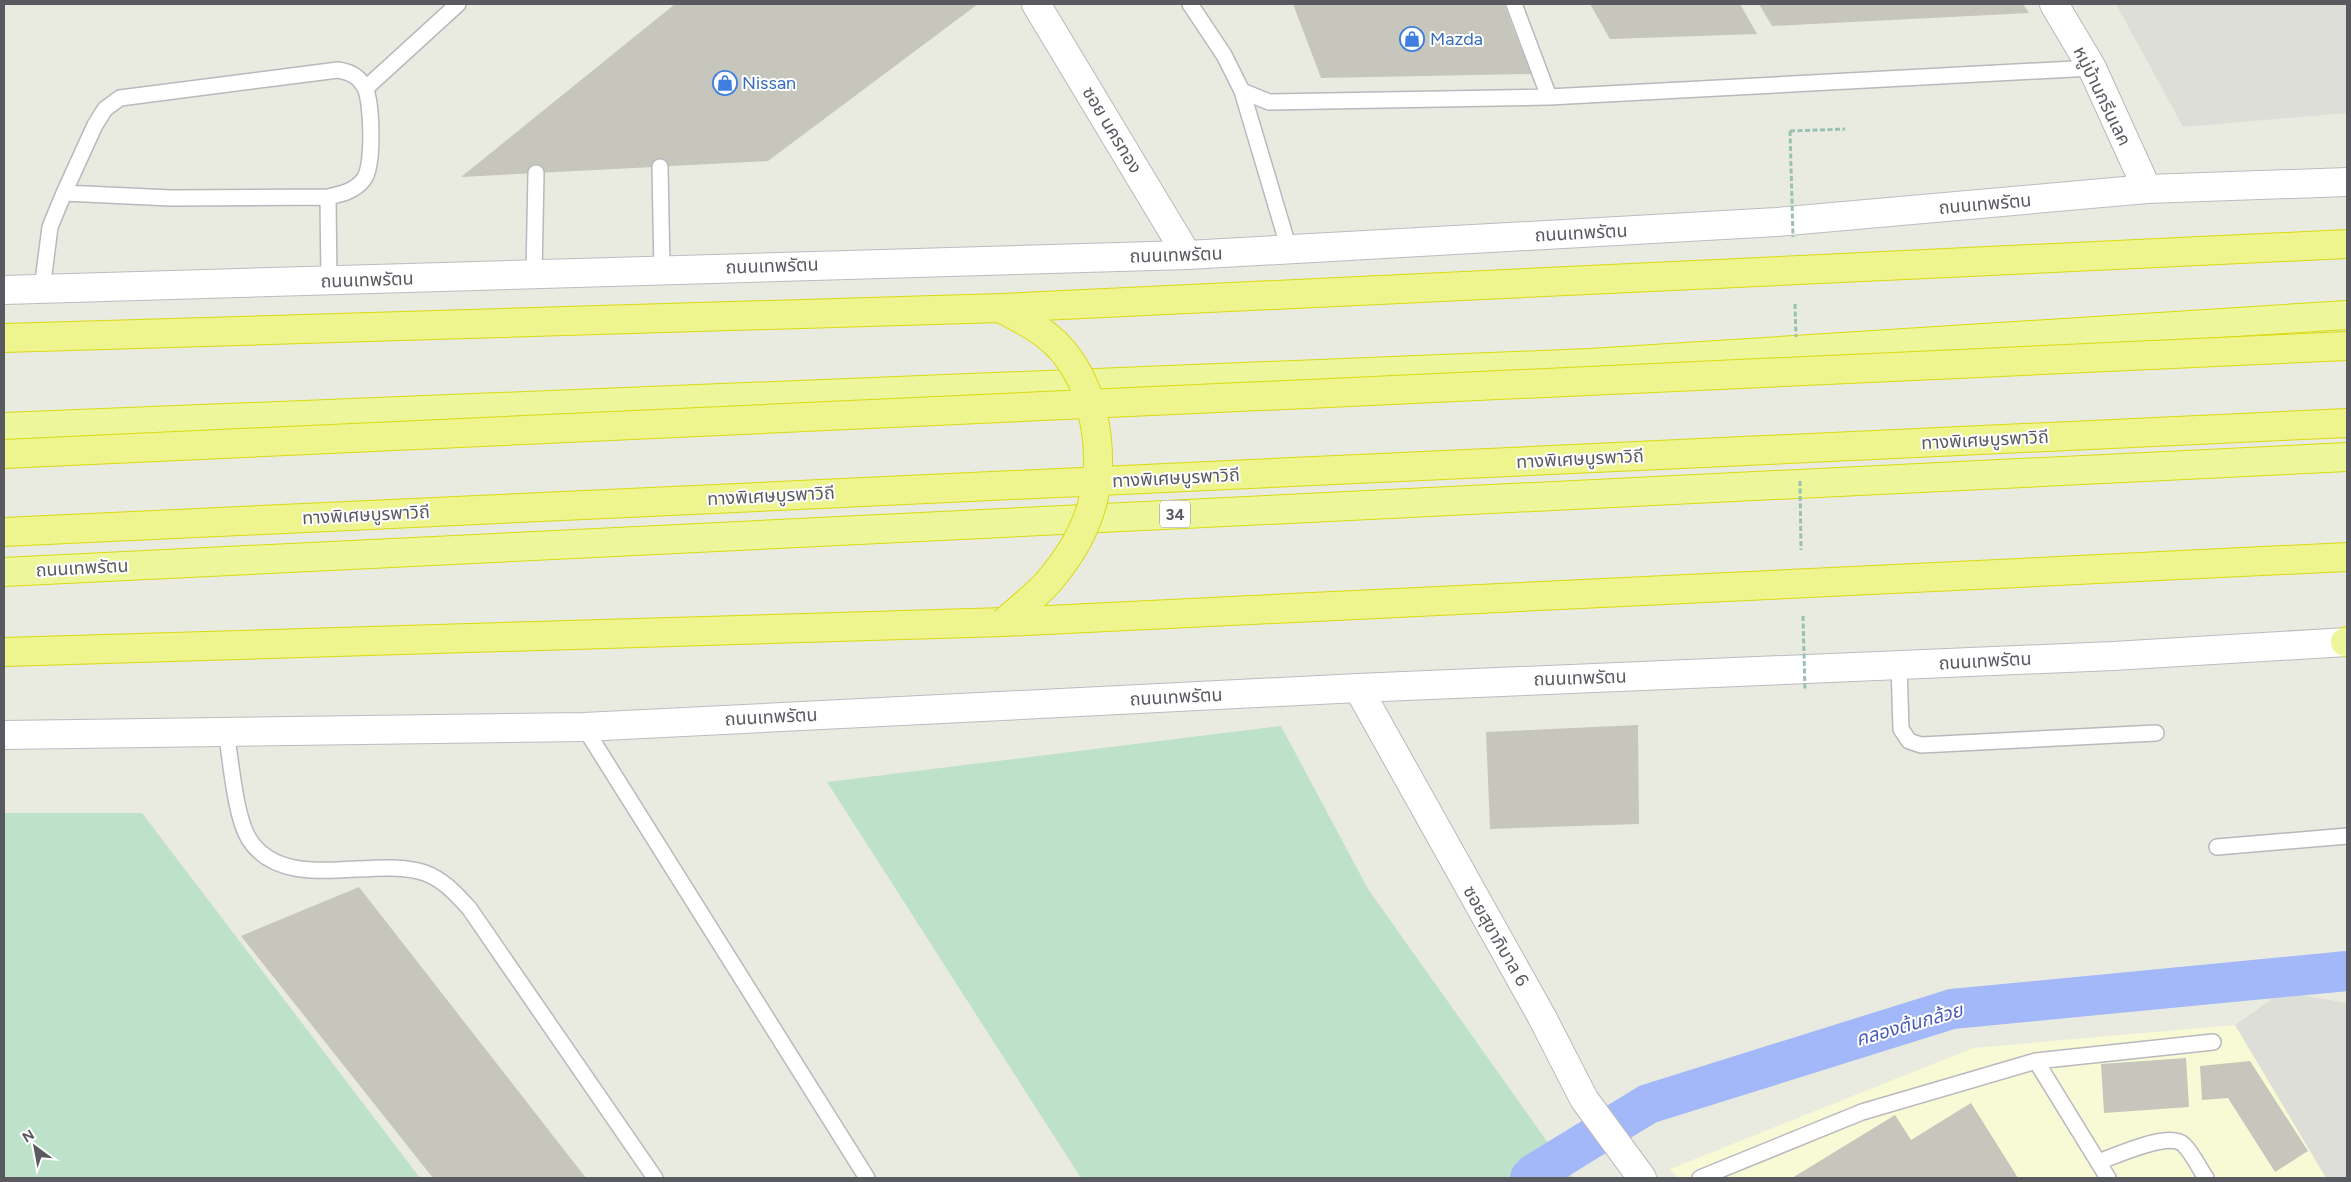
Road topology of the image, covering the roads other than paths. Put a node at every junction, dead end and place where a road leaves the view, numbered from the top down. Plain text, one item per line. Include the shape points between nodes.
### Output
1 (458, 4) edge
2 (1036, 4) edge
3 (1190, 4) edge
4 (1514, 4) edge
5 (2054, 4) edge
6 (2092, 68) junction
7 (366, 88) junction
8 (1242, 91) junction
9 (1549, 97) junction
10 (660, 167) dead end
11 (536, 173) dead end
12 (2347, 182) edge
13 (2147, 190) junction
14 (64, 193) junction
15 (328, 197) junction
16 (2347, 244) edge
17 (1290, 249) junction
18 (1187, 255) junction
19 (662, 269) junction
20 (534, 274) junction
21 (329, 282) junction
22 (4, 290) edge
23 (42, 290) junction
24 (1000, 308) junction
25 (2347, 315) edge
26 (4, 338) edge
27 (2347, 346) edge
28 (2347, 423) edge
29 (4, 427) edge
30 (4, 454) edge
31 (2347, 456) edge
32 (4, 532) edge
33 (2347, 556) edge
34 (4, 572) edge
35 (1004, 622) junction
36 (2347, 642) edge
37 (4, 652) edge
38 (1900, 665) junction
39 (1358, 688) junction
40 (584, 727) junction
41 (226, 732) junction
42 (2156, 733) dead end
43 (4, 735) edge
44 (2347, 836) edge
45 (2217, 847) dead end
46 (2213, 1042) dead end
47 (2036, 1061) junction
48 (2098, 1162) junction
49 (1638, 1175) edge
50 (655, 1178) edge
51 (867, 1178) edge
52 (1700, 1178) edge
53 (2108, 1178) edge
54 (2206, 1178) edge

1 - 7 lane
2 - 18 main road, ซอย นครทอง
3 - 8 lane via 1224,55
4 - 9 lane
5 - 6 main road, หมู่บ้านกรีนเลค
6 - 9 lane
6 - 13 main road, หมู่บ้านกรีนเลค
7 - 14 lane via 353,73 338,70 120,98 105,109 95,125
7 - 15 lane via 373,139 366,177 350,192
8 - 9 lane via 1269,102
8 - 17 lane
10 - 19 lane
11 - 20 lane
12 - 13 main road, ถนนเทพรัตน
13 - 17 main road, ถนนเทพรัตน via 1777,222
14 - 15 lane via 171,198
14 - 23 lane via 50,227
15 - 21 lane
16 - 24 highway, bridge
17 - 18 main road, ถนนเทพรัตน
18 - 19 main road, ถนนเทพรัตน
19 - 20 main road, ถนนเทพรัตน
20 - 21 main road, ถนนเทพรัตน
21 - 23 main road, ถนนเทพรัตน
22 - 23 main road, ถนนเทพรัตน
24 - 26 highway, bridge
24 - 35 highway, bridge via 1046,335 1072,362 1090,397 1099,439 1100,470 1093,505 1079,537 1049,580
25 - 29 highway via 1590,363
27 - 30 highway, bridge
28 - 32 highway, ทางพิเศษบูรพาวิถี, bridge
31 - 34 highway, ถนนเทพรัตน / 34
33 - 35 highway, bridge
35 - 37 highway
36 - 38 main road, ถนนเทพรัตน
38 - 39 main road, ถนนเทพรัตน
38 - 42 lane via 1901,729 1909,741 1921,746
39 - 40 main road, ถนนเทพรัตน
39 - 49 main road, ซอยสุขาภิบาล 6 via 1584,1099
40 - 41 main road, ถนนเทพรัตน
40 - 51 lane
41 - 43 main road, ถนนเทพรัตน
41 - 50 lane via 240,812 249,839 270,860 297,868 330,871 393,868 425,873 449,886 469,908
44 - 45 lane
46 - 47 lane
47 - 48 lane
47 - 52 lane via 1862,1112
48 - 53 lane
48 - 54 lane via 2159,1141 2172,1140 2183,1144

